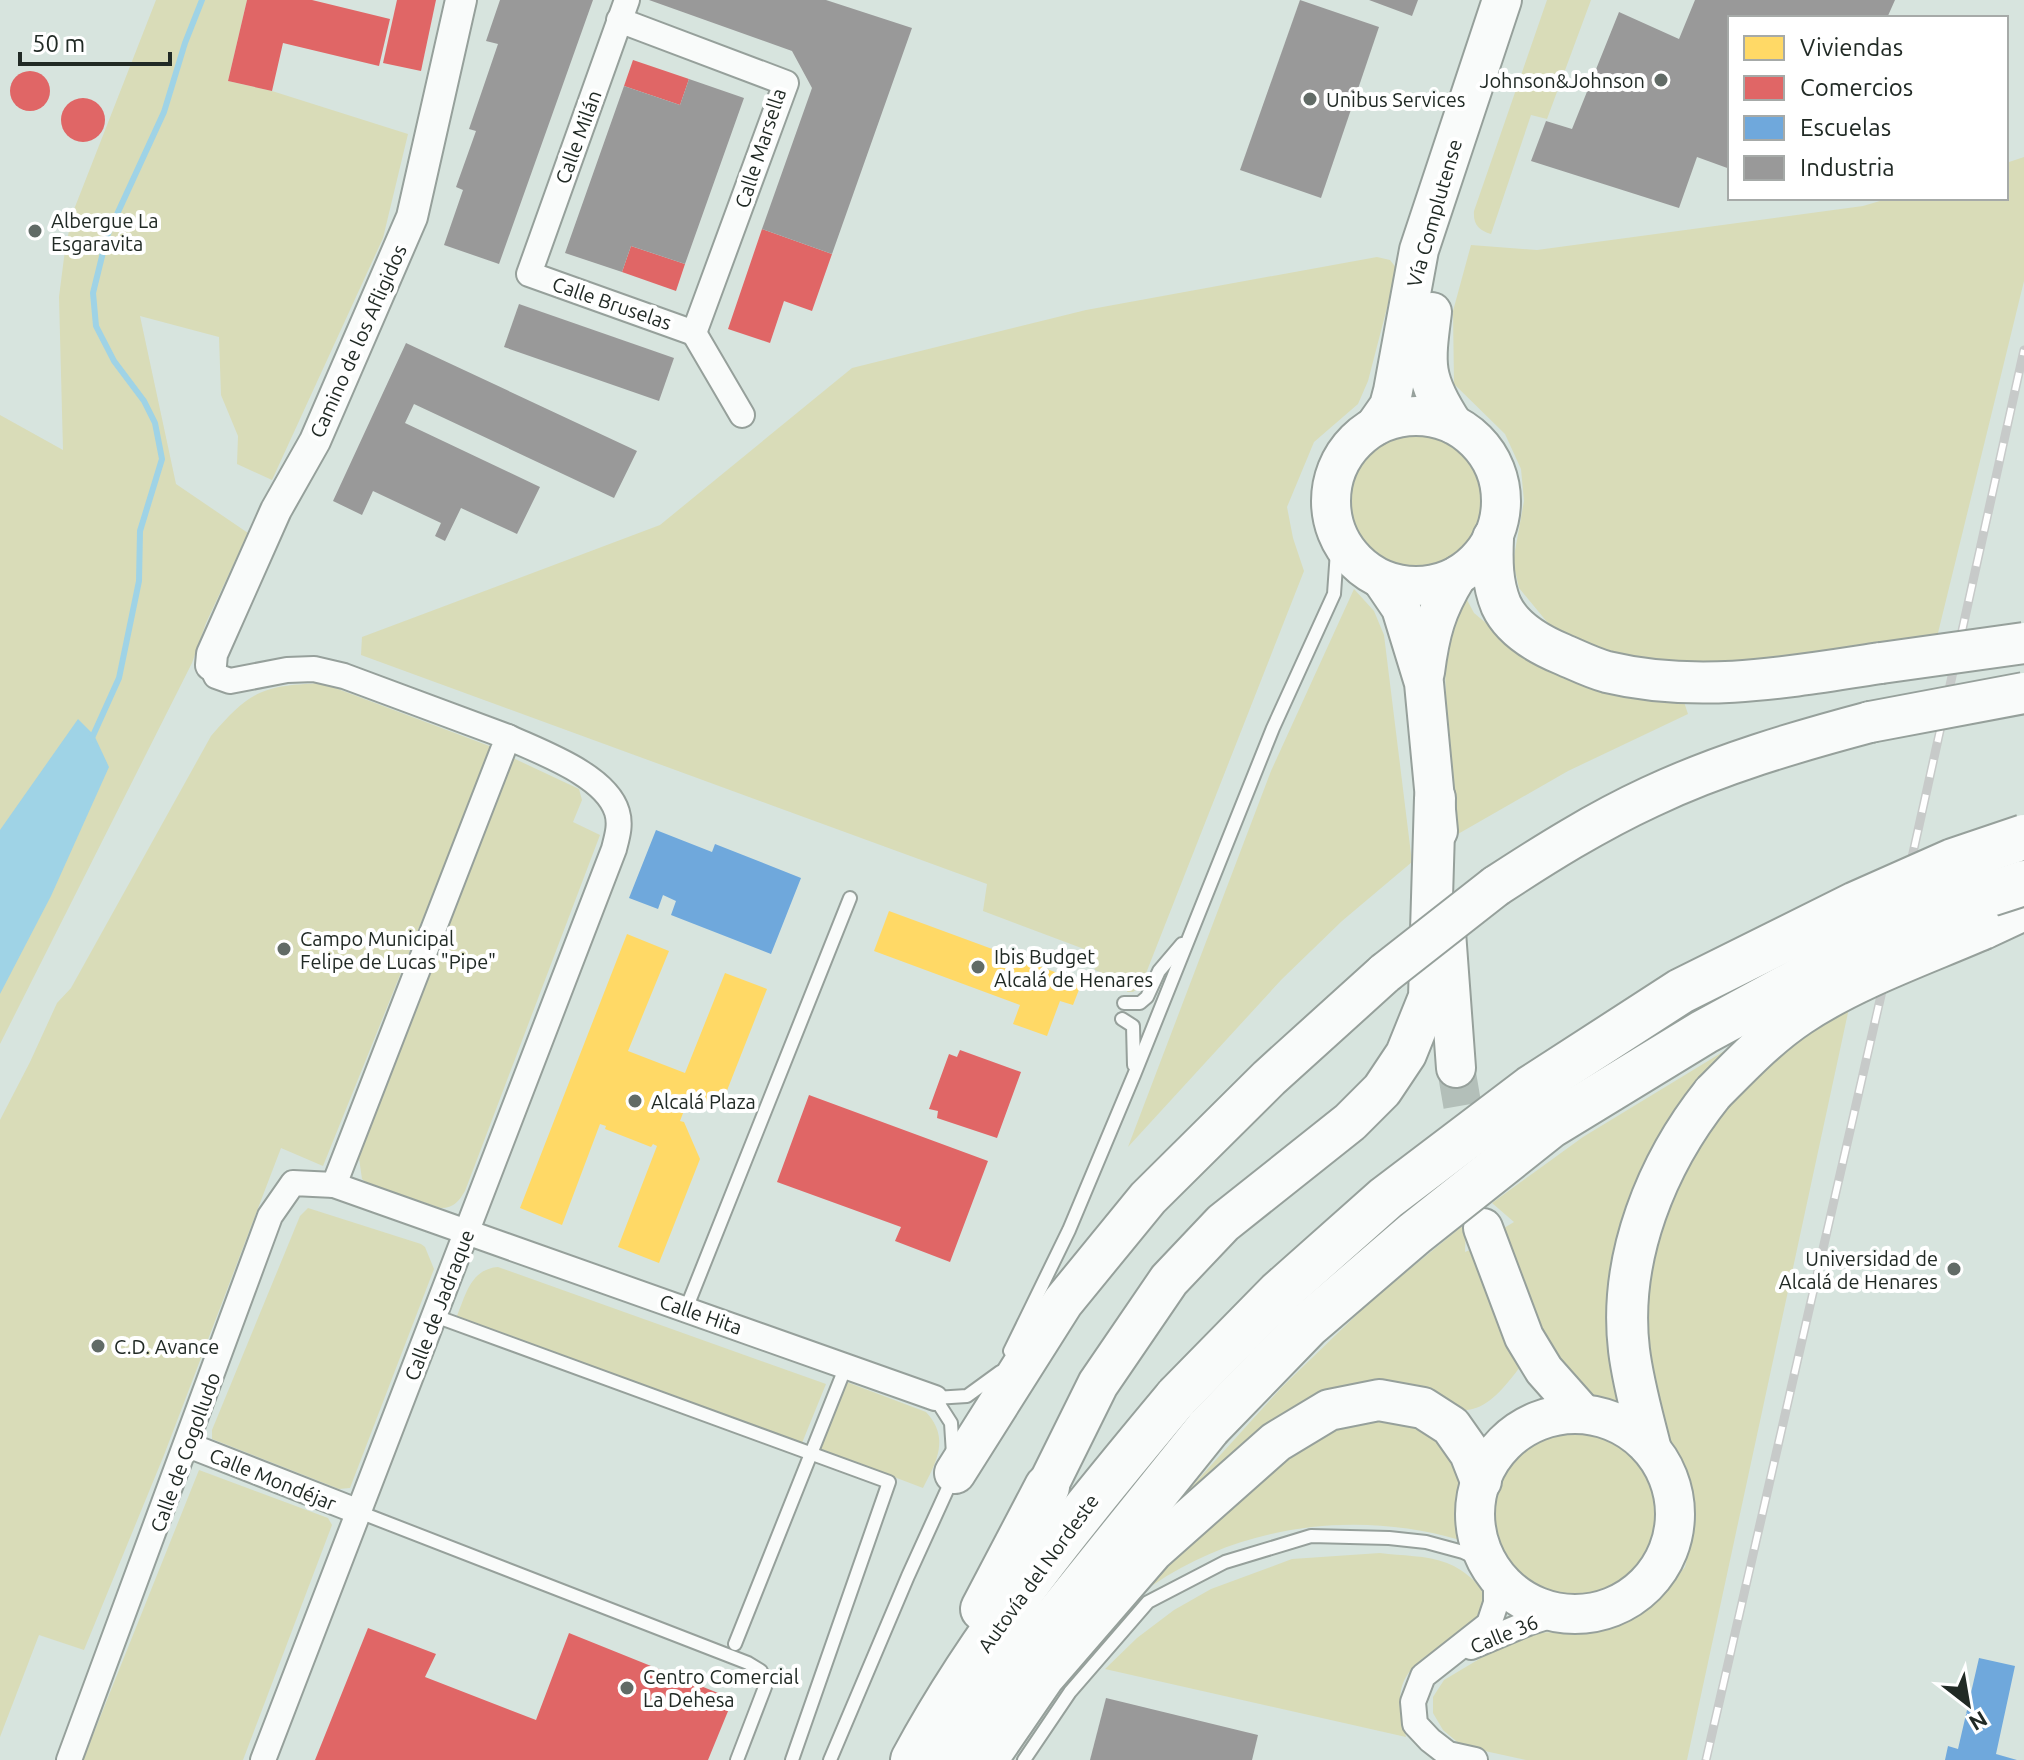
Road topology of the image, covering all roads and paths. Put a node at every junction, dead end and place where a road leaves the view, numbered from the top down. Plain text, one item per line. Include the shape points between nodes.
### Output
1 (461, 0) edge
2 (1502, 0) edge
3 (1526, 0) edge
4 (623, 10) edge
5 (529, 274) joint
6 (694, 333) junction
7 (742, 415) dead end
8 (1453, 424) junction
9 (1375, 426) junction
10 (1338, 537) junction
11 (1493, 538) junction
12 (1457, 576) junction
13 (1382, 580) junction
14 (2024, 643) edge
15 (211, 665) joint
16 (1424, 683) junction
17 (2024, 693) edge
18 (508, 737) junction
19 (1435, 798) junction
20 (2024, 837) edge
21 (2024, 883) edge
22 (850, 898) dead end
23 (2024, 910) edge
24 (2024, 916) edge
25 (1983, 929) junction
26 (1190, 935) junction
27 (1124, 1003) dead end
28 (1122, 1019) dead end
29 (1456, 1068) tunnel mouth
30 (1134, 1075) junction
31 (334, 1185) junction
32 (1483, 1228) dead end
33 (466, 1233) junction
34 (686, 1309) junction
35 (435, 1316) junction
36 (1524, 1337) junction
37 (846, 1366) junction
38 (1000, 1372) junction
39 (935, 1398) junction
40 (1583, 1414) junction
41 (1523, 1429) junction
42 (188, 1445) junction
43 (1650, 1446) junction
44 (810, 1453) junction
45 (955, 1473) junction
46 (1481, 1481) junction
47 (1047, 1487) joint
48 (359, 1512) junction
49 (1492, 1570) junction
50 (1559, 1613) junction
51 (735, 1644) dead end
52 (1450, 1655) junction
53 (69, 1760) edge
54 (263, 1760) edge
55 (737, 1760) edge
56 (792, 1760) edge
57 (830, 1760) edge
58 (889, 1760) edge
59 (913, 1760) edge
60 (959, 1760) edge
61 (987, 1760) edge
62 (1024, 1760) edge
63 (1475, 1760) edge

1 - 15 street, Camino de los Afligidos via 412,217 315,441 276,510
2 - 9 main road, Vía Complutense via 1419,250 1393,391
3 - 8 main road, Vía Complutense via 1463,182 1432,312 1426,360 1434,395
4 - 5 street, Calle Milán
4 - 6 street, Calle Marsella via 786,83
5 - 6 street, Calle Bruselas
6 - 7 street
8 - 9 main road via 1414,416
8 - 11 main road via 1492,460 1501,486 1501,513
9 - 10 main road via 1347,450 1335,474 1330,502
10 - 13 main road via 1349,555
10 - 26 lane via 1334,594 1273,728
11 - 12 main road via 1478,560
11 - 14 highway, bridge via 1492,572 1502,606 1518,628 1540,645 1605,672 1672,683 1732,684
12 - 13 main road via 1420,587
12 - 16 main road via 1431,631
13 - 16 main road via 1401,608
15 - 18 street, Calle de Jadraque via 216,676 230,681 287,670 344,676
16 - 19 main road
17 - 45 highway, bridge via 1870,722 1773,749 1649,797 1496,886 1385,973 1148,1198 1063,1302
18 - 31 street
18 - 33 street, Calle de Jadraque via 575,769 608,795 619,828
19 - 29 main road
19 - 47 highway via 1429,997 1406,1054 1382,1090 1350,1122 1223,1223 1169,1280 1098,1384
20 - 59 highway, Autovía del Nordeste, bridge via 1953,861 1856,904 1681,991 1531,1088 1386,1198 1279,1293 1177,1397 990,1635
21 - 60 highway, Autovía del Nordeste, bridge via 1965,902 1848,954 1704,1032 1550,1126 1414,1234 1308,1325 1209,1427 1021,1661
22 - 34 lane
23 - 25 highway
24 - 25 highway
25 - 43 highway, bridge via 1801,1014 1758,1047 1689,1122 1651,1196 1630,1291 1628,1347
26 - 27 lane via 1159,971 1147,997 1140,1003
26 - 30 lane
28 - 30 lane via 1133,1026
30 - 38 lane via 1069,1230
31 - 33 street, Calle de Cogolludo
31 - 42 street, Calle de Cogolludo via 293,1183 270,1216
32 - 36 main road
33 - 34 street, Calle Hita
33 - 35 street, Calle de Jadraque
34 - 37 street, Calle Hita
35 - 44 lane
35 - 48 street, Calle de Jadraque
36 - 40 main road via 1544,1370
36 - 41 main road via 1529,1376
37 - 39 street, Calle Hita
37 - 44 lane
38 - 39 lane, Calle Hita via 967,1396
38 - 45 lane
39 - 45 lane via 951,1423
40 - 41 main road via 1552,1417
40 - 43 main road via 1619,1424
41 - 46 main road via 1490,1460
42 - 48 street, Calle Mondéjar
42 - 53 street, Calle de Cogolludo
43 - 50 main road via 1667,1472 1675,1501 1674,1533 1664,1562 1645,1587 1620,1605 1590,1614
44 - 51 lane
44 - 56 lane via 889,1482
45 - 57 lane
46 - 49 main road via 1475,1508 1477,1536
46 - 61 highway via 1451,1426 1423,1408 1379,1400 1329,1410 1276,1442 1153,1551 1044,1677
47 - 58 highway via 985,1605
48 - 54 street, Calle de Jadraque
48 - 55 lane via 761,1671 765,1687
49 - 50 main road via 1514,1594
49 - 52 street, Calle 36 via 1496,1603 1489,1624
49 - 62 lane via 1463,1552 1389,1538 1311,1536 1225,1562 1148,1602 1070,1692
50 - 52 street, Calle 36
52 - 63 street, Calle 36 via 1423,1676 1413,1702 1415,1724 1448,1754

